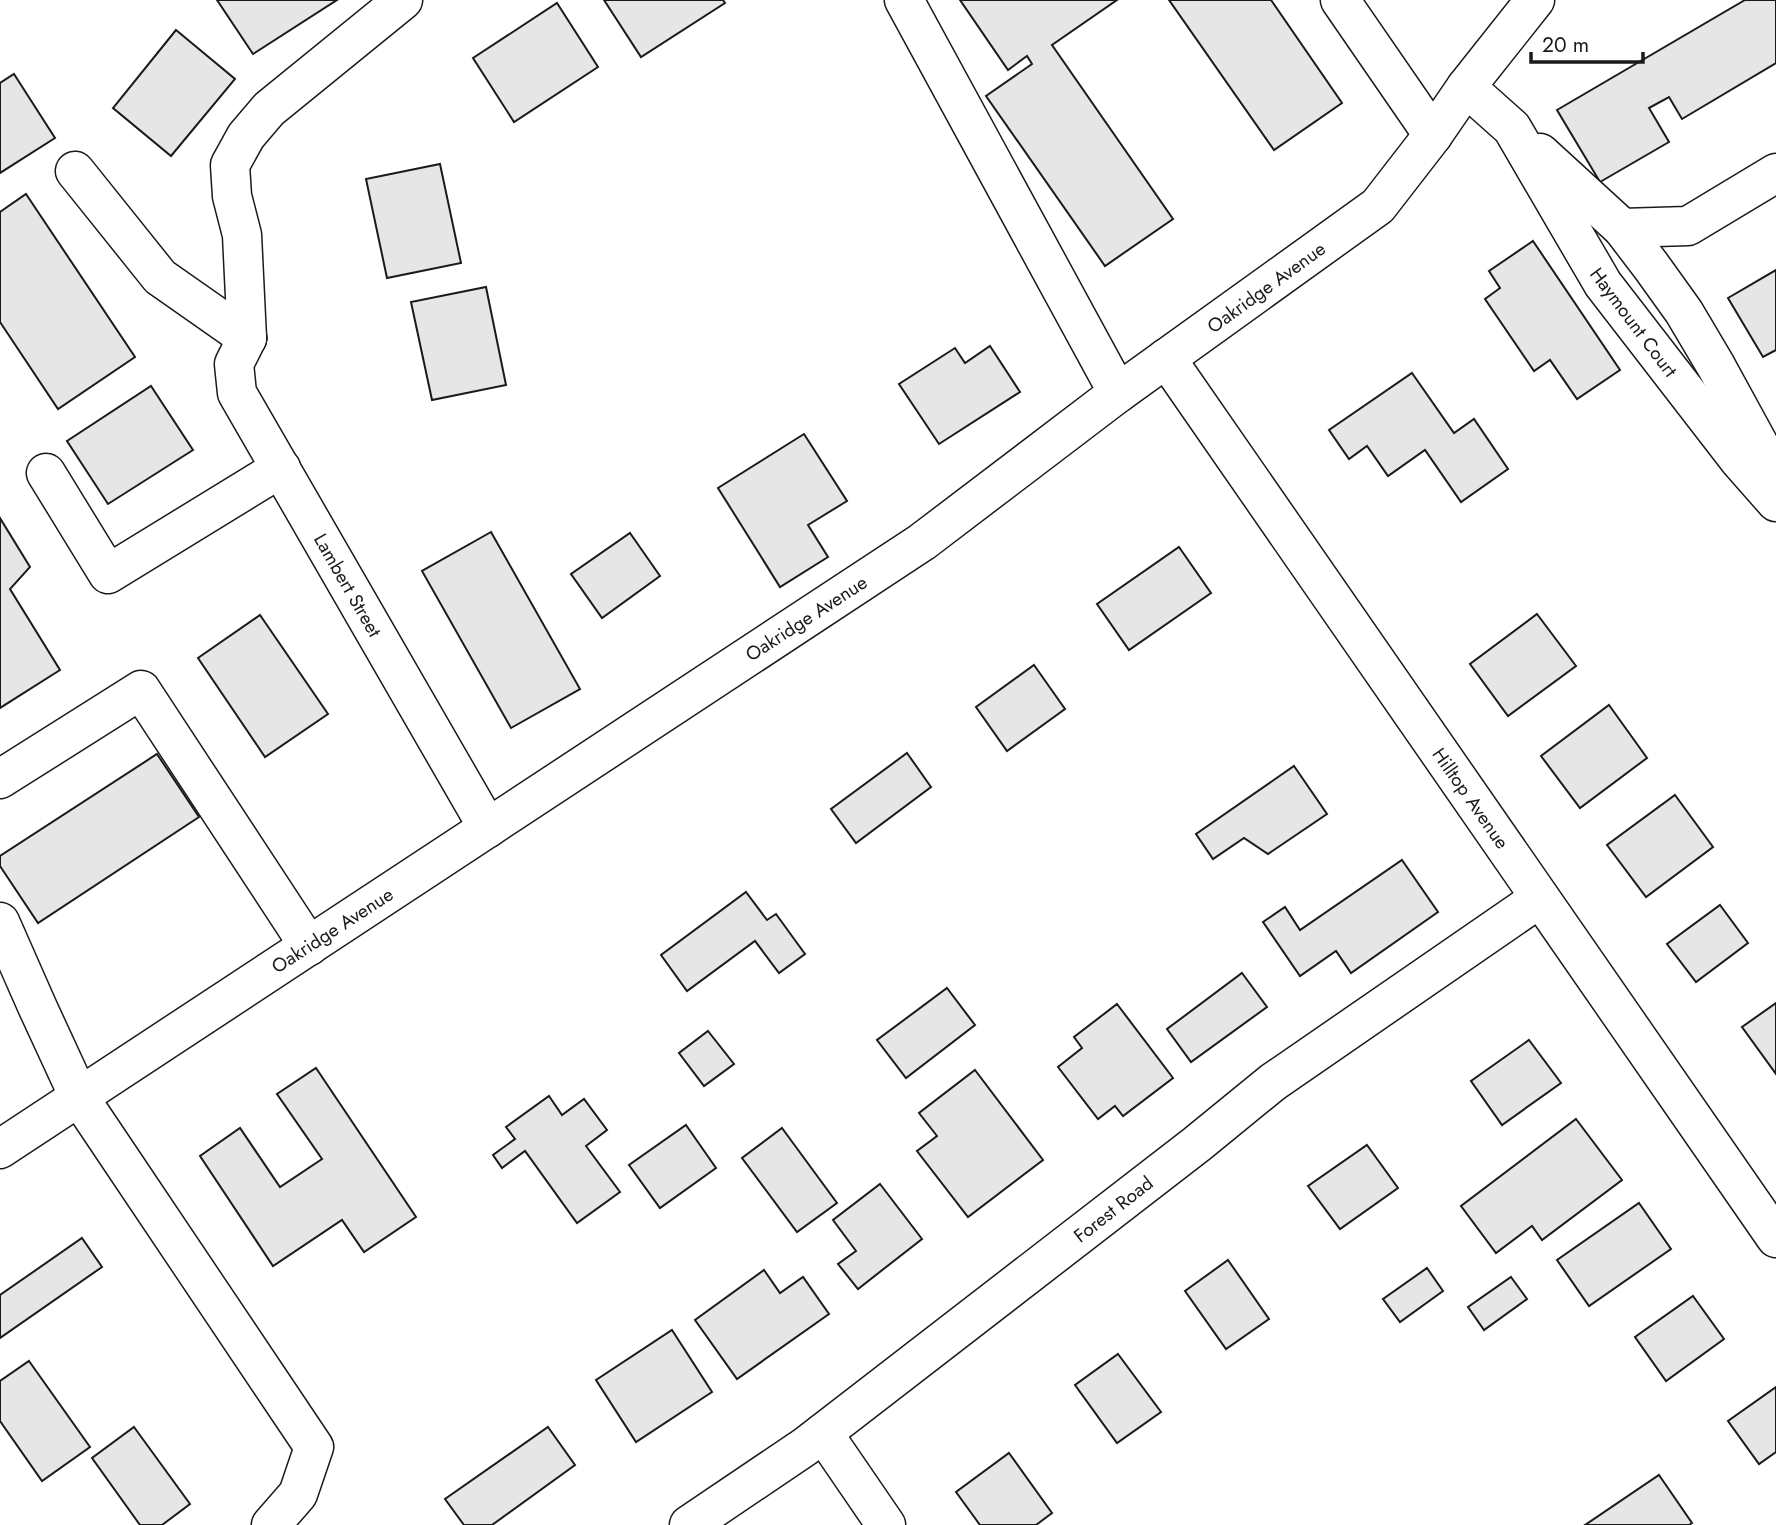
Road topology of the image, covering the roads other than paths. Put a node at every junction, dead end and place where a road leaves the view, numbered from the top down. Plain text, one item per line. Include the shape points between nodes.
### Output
1 (403, 0) edge
2 (904, 0) edge
3 (1340, 0) edge
4 (1535, 0) edge
5 (1466, 88) junction
6 (1513, 128) junction
7 (1433, 135) junction
8 (75, 171) dead end
9 (1776, 173) edge
10 (1688, 226) junction
11 (1622, 228) junction
12 (1660, 277) junction
13 (1610, 293) junction
14 (247, 338) junction
15 (1166, 358) junction
16 (1118, 393) junction
17 (281, 468) junction
18 (46, 473) dead end
19 (1776, 476) edge
20 (1776, 502) edge
21 (0, 779) edge
22 (488, 828) junction
23 (1540, 898) junction
24 (0, 922) edge
25 (309, 946) junction
26 (79, 1097) junction
27 (0, 1149) edge
28 (1763, 1192) edge
29 (1776, 1238) edge
30 (823, 1433) junction
31 (271, 1525) edge
32 (689, 1525) edge
33 (886, 1525) edge

1 - 14 street via 269,109 230,165 242,235
2 - 16 street
3 - 7 street
4 - 5 street, Oakridge Avenue
5 - 6 street, Haymount Court
5 - 7 street, Oakridge Avenue
6 - 11 street, Haymount Court
6 - 13 street, Haymount Court
7 - 15 street, Oakridge Avenue via 1378,206
8 - 14 street via 160,277
9 - 10 street
10 - 11 street
10 - 12 street
11 - 12 street, Haymount Court
12 - 13 street
12 - 19 street, Haymount Court via 1716,366
13 - 20 street, Haymount Court
14 - 17 street, Lambert Street via 234,364 237,393
15 - 16 street, Oakridge Avenue
15 - 23 street, Hilltop Avenue
16 - 22 street, Oakridge Avenue via 922,542
17 - 18 street via 108,574
17 - 22 street, Lambert Street
21 - 25 street via 141,690
22 - 25 street, Oakridge Avenue
23 - 28 street, Hilltop Avenue
23 - 30 street, Forest Road via 1273,1082
24 - 26 street
25 - 26 street, Oakridge Avenue
26 - 27 street, Oakridge Avenue
26 - 31 street via 314,1447 298,1494
28 - 29 street, Hilltop Avenue
30 - 32 street, Forest Road
30 - 33 street

